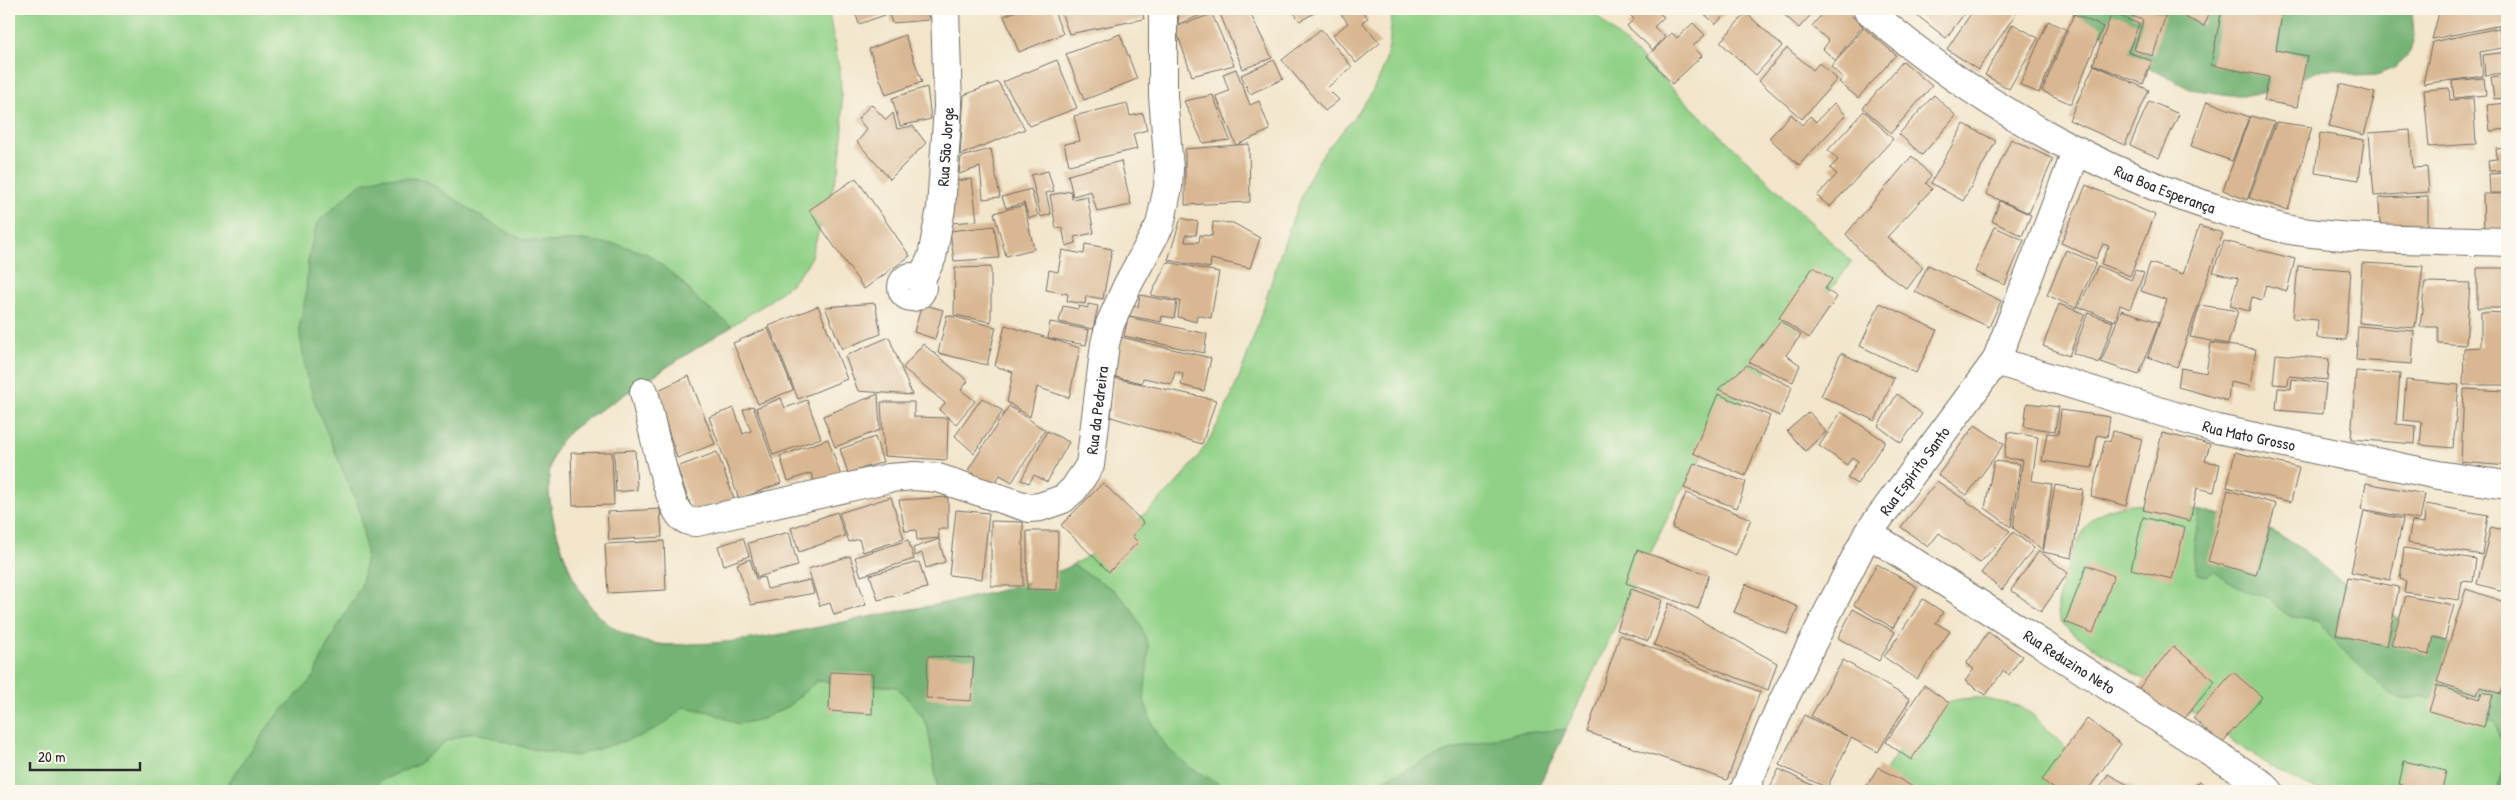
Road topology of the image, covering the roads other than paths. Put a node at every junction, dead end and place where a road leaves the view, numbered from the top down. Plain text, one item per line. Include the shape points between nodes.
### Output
1 (945, 9) edge
2 (1163, 9) edge
3 (1867, 9) edge
4 (2077, 150) junction
5 (2507, 242) edge
6 (920, 281) dead end
7 (1996, 362) junction
8 (644, 392) dead end
9 (2507, 485) edge
10 (1868, 533) junction
11 (1744, 791) edge
12 (2269, 791) edge

1 - 6 street, Rua São Jorge via 948,108 941,208 932,256
2 - 8 street, Rua da Pedreira via 1163,96 1169,169 1165,207 1160,225 1140,259 1110,324 1102,361 1090,465 1063,499 1029,508 938,478 900,477 688,522 679,514 671,497
3 - 4 street, Rua Boa Esperança via 1932,63 1995,105
4 - 5 street, Rua Boa Esperança via 2146,183 2218,209 2294,231
4 - 7 street, Rua Espírito Santo
7 - 9 street, Rua Mato Grosso via 2217,429 2438,475
7 - 10 street, Rua Espírito Santo
10 - 11 street, Rua Espírito Santo via 1781,705
10 - 12 street, Rua Reduzino Neto

